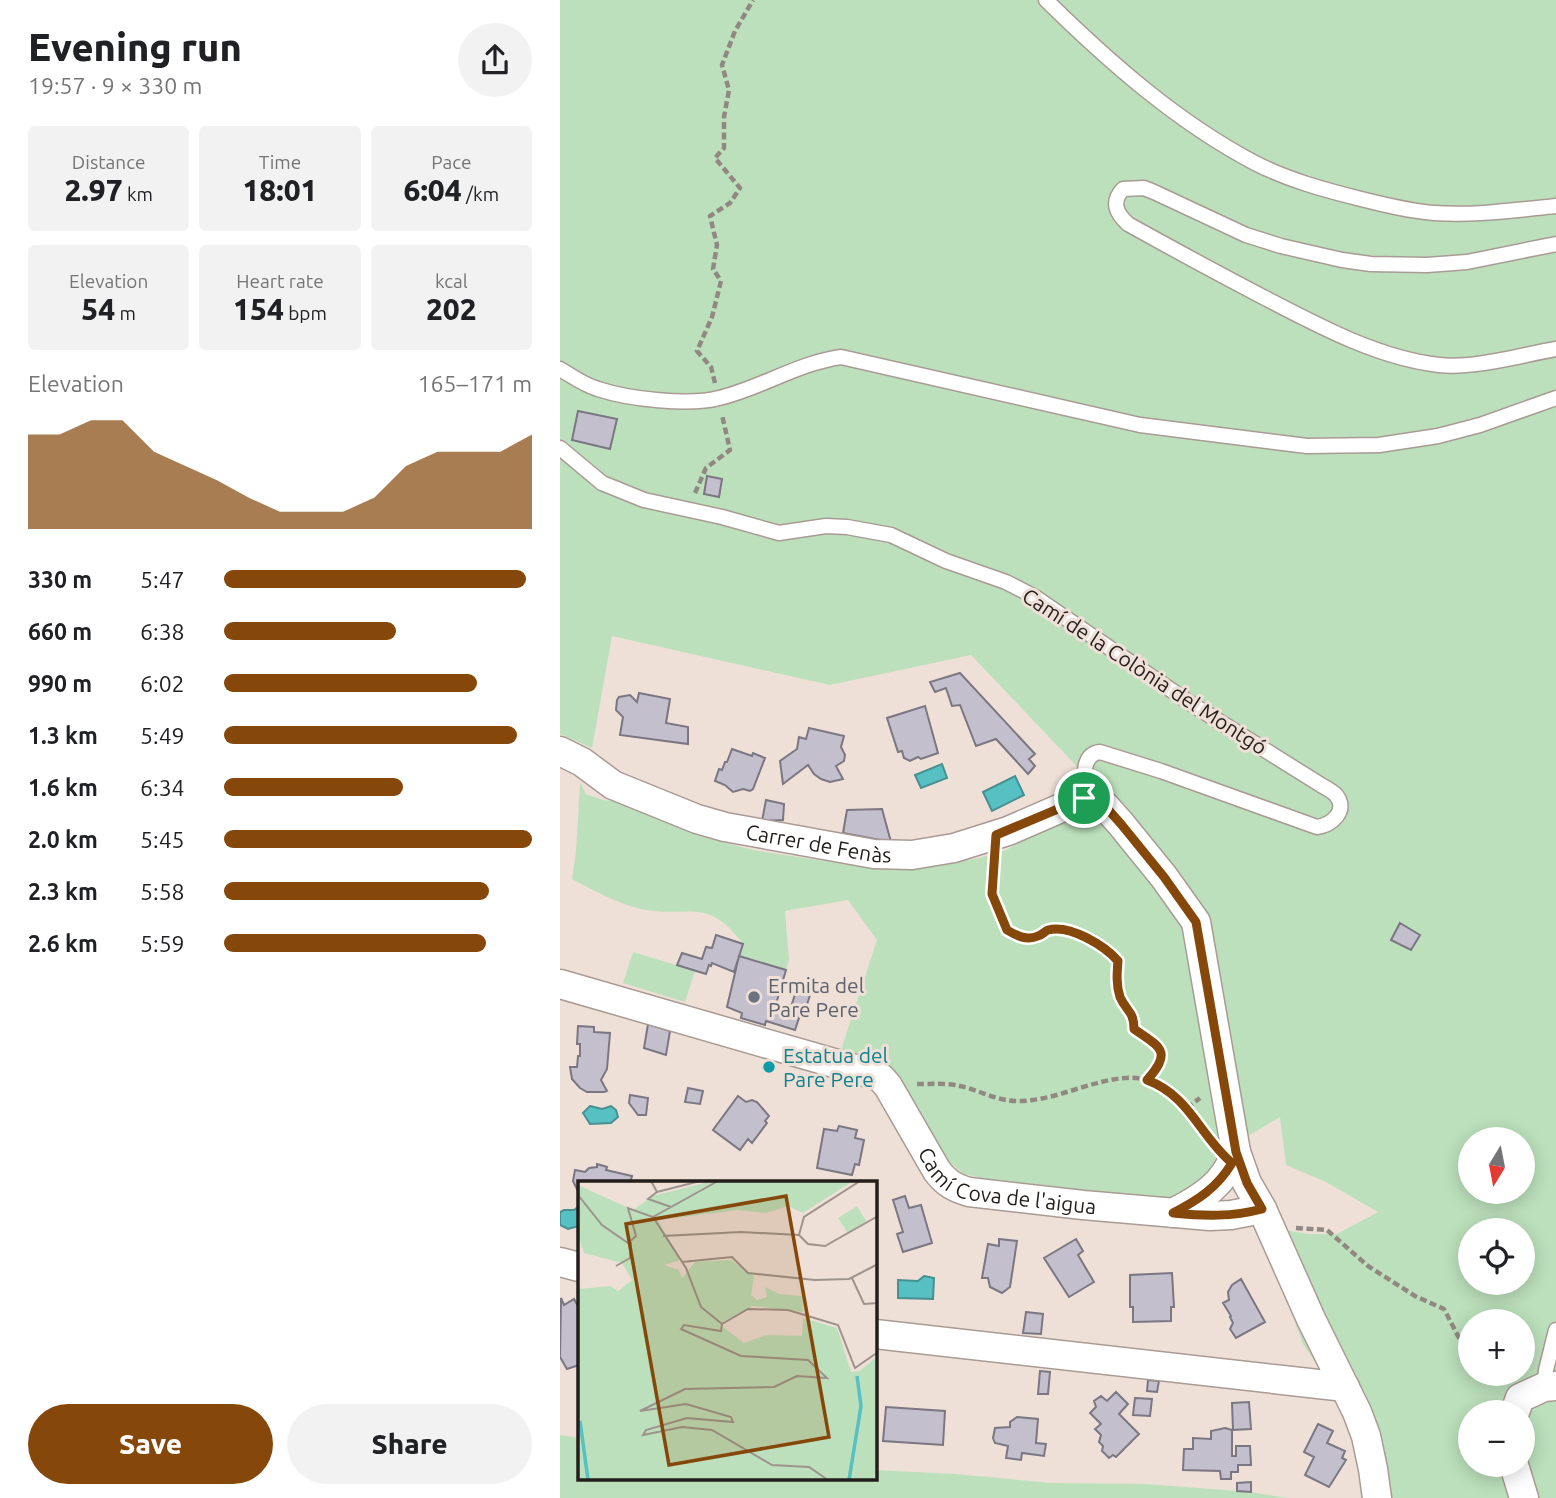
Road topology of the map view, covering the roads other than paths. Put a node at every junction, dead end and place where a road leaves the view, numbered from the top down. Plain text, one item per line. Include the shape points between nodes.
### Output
1 (1046, 0) edge
2 (1556, 206) edge
3 (1556, 244) edge
4 (1556, 348) edge
5 (560, 369) edge
6 (1556, 398) edge
7 (560, 448) edge
8 (560, 751) edge
9 (1084, 798) junction
10 (560, 984) edge
11 (1234, 1158) junction
12 (1262, 1209) junction
13 (1173, 1213) junction
14 (560, 1262) edge
15 (578, 1266) edge
16 (1556, 1330) edge
17 (877, 1334) edge
18 (1345, 1387) junction
19 (1550, 1387) edge
20 (1519, 1400) edge
21 (1518, 1477) edge
22 (1377, 1498) edge
23 (1524, 1498) edge

1 - 2 lane via 1085,39 1168,107 1240,155 1286,177 1436,213
3 - 4 lane via 1467,262 1371,264 1246,235 1144,188 1123,189 1115,204 1117,214 1128,223 1359,343 1441,365
5 - 6 lane via 596,389 617,394 663,400 719,398 821,360 841,357 1140,425 1307,446 1355,446 1438,436
7 - 9 lane, Camí de la Colònia del Montgó via 602,483 623,493 779,533 826,526 891,535 1006,582 1335,794 1339,808 1334,822 1317,827 1100,752 1088,757
8 - 9 street, Carrer de Fenàs via 613,785 697,819 874,854 912,855 954,848
9 - 11 street via 1105,806 1196,922
10 - 13 street, Camí Cova de l'aigua via 881,1078 931,1161 956,1188
11 - 12 street
11 - 13 street via 1216,1186
12 - 13 street, Camí Cova de l'aigua via 1231,1216
12 - 18 street
14 - 15 street
16 - 19 lane
17 - 18 street
18 - 22 street via 1366,1436
19 - 20 street
21 - 23 street

